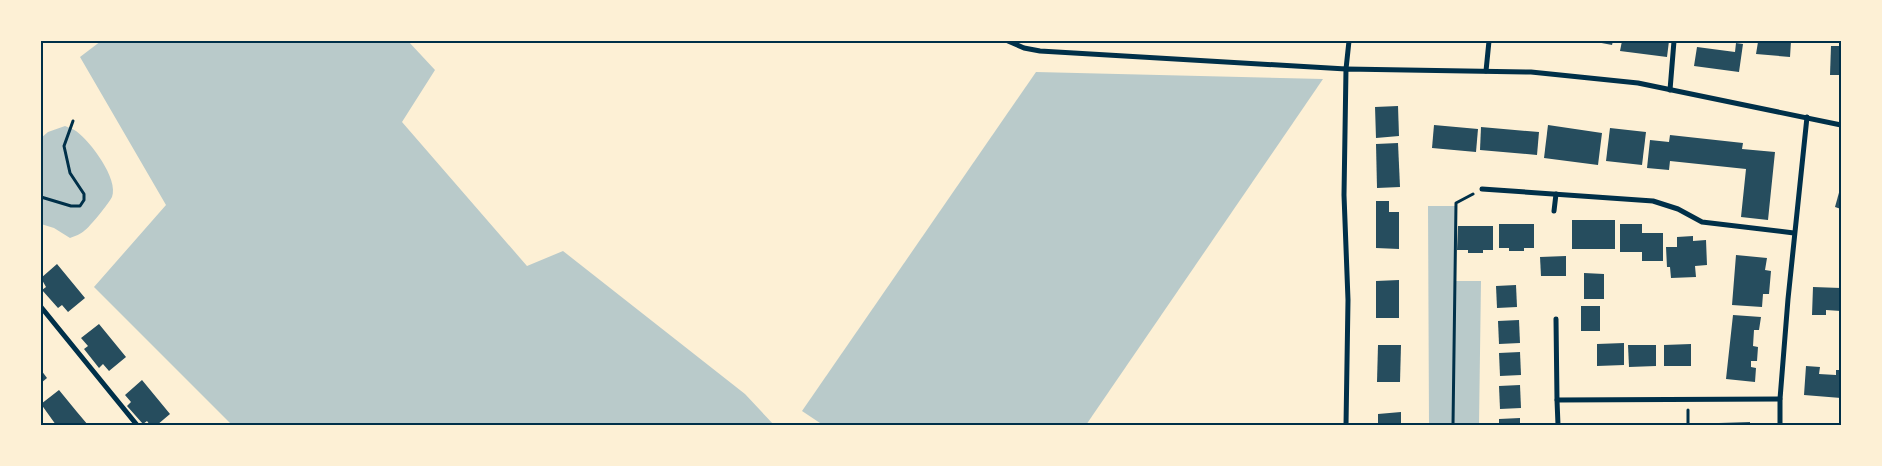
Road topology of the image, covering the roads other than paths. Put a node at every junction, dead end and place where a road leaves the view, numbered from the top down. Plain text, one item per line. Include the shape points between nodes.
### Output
1 (1008, 41) edge
2 (1349, 41) edge
3 (1489, 41) edge
4 (1674, 41) edge
5 (1346, 69) junction
6 (1486, 71) junction
7 (1670, 90) junction
8 (1807, 117) junction
9 (1841, 125) edge
10 (1482, 189) road end
11 (1556, 194) junction
12 (1554, 211) dead end
13 (1794, 233) junction
14 (41, 307) edge
15 (1556, 318) dead end
16 (1780, 399) junction
17 (1557, 400) junction
18 (137, 425) edge
19 (1346, 425) edge
20 (1558, 425) edge
21 (1780, 425) edge

1 - 5 street via 1040,51
2 - 5 street
3 - 6 street
4 - 7 street
5 - 6 street
5 - 19 street
6 - 7 street via 1638,83
7 - 8 street
8 - 9 street
8 - 13 street
10 - 11 street
11 - 12 street
11 - 13 street via 1653,201 1702,222
13 - 16 street
14 - 18 street
15 - 17 street
16 - 17 street
16 - 21 street
17 - 20 street

